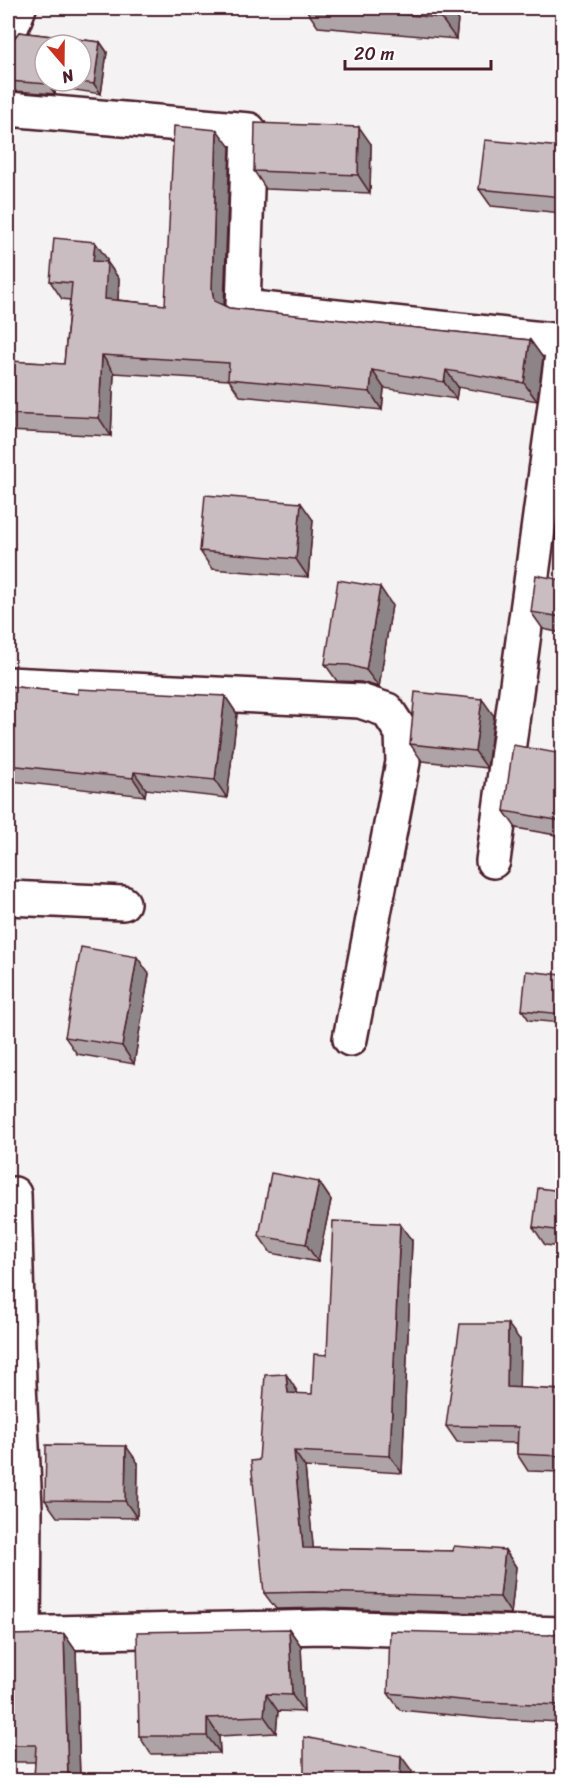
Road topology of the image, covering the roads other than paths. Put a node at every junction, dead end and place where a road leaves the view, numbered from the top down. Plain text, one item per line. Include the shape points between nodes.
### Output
1 (20, 8) edge
2 (8, 36) edge
3 (8, 109) edge
4 (562, 341) edge
5 (562, 354) edge
6 (8, 684) edge
7 (493, 861) dead end
8 (8, 898) edge
9 (123, 903) dead end
10 (350, 1039) dead end
11 (14, 1194) dead end
12 (16, 1634) edge
13 (562, 1634) edge

1 - 2 street
3 - 4 street via 249,130 243,307
5 - 7 street
6 - 10 street via 360,701 387,710 402,733 403,762
8 - 9 street
11 - 12 street via 25,1508
12 - 13 street via 324,1627

